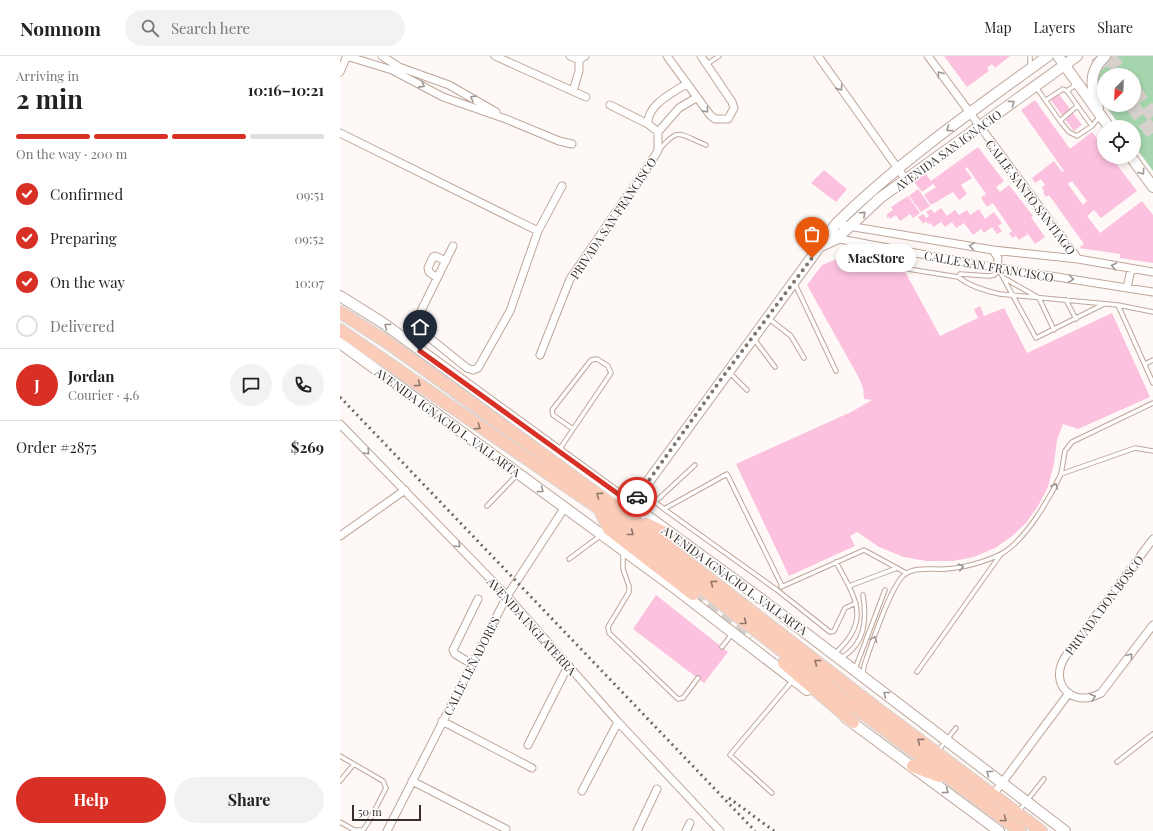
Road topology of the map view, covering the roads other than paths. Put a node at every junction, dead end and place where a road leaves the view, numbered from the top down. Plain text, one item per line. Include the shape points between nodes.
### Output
1 (347, 56) edge
2 (382, 56) edge
3 (495, 56) edge
4 (511, 56) edge
5 (570, 56) edge
6 (585, 56) edge
7 (667, 56) edge
8 (701, 56) edge
9 (719, 56) edge
10 (818, 56) edge
11 (928, 56) edge
12 (1030, 56) edge
13 (1048, 56) edge
14 (1058, 56) edge
15 (1077, 56) edge
16 (1105, 56) edge
17 (365, 58) edge
18 (579, 60) junction
19 (707, 64) junction
20 (517, 66) junction
21 (1065, 66) junction
22 (394, 67) junction
23 (1030, 69) junction
24 (340, 72) edge
25 (1078, 83) junction
26 (686, 84) junction
27 (1036, 86) junction
28 (573, 91) junction
29 (1067, 91) junction
30 (586, 97) dead end
31 (696, 98) junction
32 (1046, 100) junction
33 (610, 105) dead end
34 (1077, 106) junction
35 (970, 114) junction
36 (1100, 115) junction
37 (506, 119) junction
38 (1104, 120) edge
39 (1060, 121) junction
40 (648, 124) junction
41 (1092, 126) junction
42 (979, 127) junction
43 (658, 132) junction
44 (340, 133) edge
45 (572, 144) dead end
46 (706, 144) dead end
47 (658, 152) junction
48 (1136, 164) edge
49 (897, 168) junction
50 (906, 180) junction
51 (562, 186) dead end
52 (1153, 187) edge
53 (836, 224) junction
54 (849, 227) junction
55 (538, 231) junction
56 (831, 237) junction
57 (453, 246) dead end
58 (993, 250) junction
59 (1078, 259) junction
60 (446, 261) junction
61 (908, 269) dead end
62 (998, 269) junction
63 (1131, 269) junction
64 (1153, 272) edge
65 (437, 278) junction
66 (958, 278) junction
67 (1004, 278) junction
68 (794, 283) junction
69 (1127, 288) junction
70 (1153, 292) edge
71 (340, 296) edge
72 (1014, 296) junction
73 (1039, 298) junction
74 (1066, 300) junction
75 (1105, 304) junction
76 (1118, 305) junction
77 (340, 312) edge
78 (1153, 312) edge
79 (768, 318) junction
80 (1076, 319) junction
81 (340, 330) edge
82 (1054, 330) junction
83 (753, 338) junction
84 (340, 343) edge
85 (540, 355) dead end
86 (804, 358) dead end
87 (1153, 360) edge
88 (1145, 364) junction
89 (775, 367) dead end
90 (727, 371) junction
91 (836, 372) dead end
92 (1151, 372) edge
93 (1153, 383) edge
94 (747, 390) dead end
95 (1153, 403) edge
96 (340, 424) edge
97 (573, 429) junction
98 (558, 451) junction
99 (1153, 451) edge
100 (695, 465) dead end
101 (518, 473) junction
102 (1061, 474) junction
103 (405, 490) junction
104 (487, 506) dead end
105 (564, 507) junction
106 (664, 509) junction
107 (630, 510) junction
108 (609, 528) junction
109 (342, 532) edge
110 (1153, 539) edge
111 (679, 540) joint
112 (623, 550) junction
113 (1002, 554) junction
114 (569, 559) dead end
115 (836, 562) junction
116 (897, 568) junction
117 (906, 573) junction
118 (782, 586) junction
119 (849, 586) junction
120 (777, 590) junction
121 (885, 590) dead end
122 (693, 594) tunnel mouth
123 (863, 595) dead end
124 (507, 596) junction
125 (478, 599) dead end
126 (856, 603) junction
127 (1153, 625) edge
128 (733, 633) junction
129 (752, 637) tunnel mouth
130 (722, 647) dead end
131 (837, 656) junction
132 (472, 664) junction
133 (568, 666) junction
134 (855, 670) junction
135 (917, 672) dead end
136 (863, 676) junction
137 (698, 678) dead end
138 (794, 680) junction
139 (1069, 694) junction
140 (442, 722) junction
141 (618, 722) junction
142 (854, 722) junction
143 (956, 728) dead end
144 (1153, 734) edge
145 (946, 741) junction
146 (528, 745) dead end
147 (937, 753) junction
148 (340, 756) edge
149 (1117, 762) dead end
150 (354, 764) junction
151 (913, 766) junction
152 (532, 768) dead end
153 (1044, 779) dead end
154 (952, 780) junction
155 (340, 781) edge
156 (412, 781) junction
157 (1002, 783) junction
158 (658, 789) dead end
159 (582, 791) dead end
160 (772, 793) dead end
161 (993, 795) junction
162 (1026, 802) junction
163 (1018, 814) junction
164 (340, 822) edge
165 (690, 823) dead end
166 (506, 829) dead end
167 (386, 831) edge
168 (637, 831) edge
169 (686, 831) edge
170 (720, 831) edge
171 (999, 831) edge
172 (1020, 831) edge
173 (1041, 831) edge
174 (1065, 831) edge

1 - 17 street
1 - 24 street
2 - 22 street
3 - 20 street
4 - 20 street
5 - 18 street
6 - 18 street
7 - 26 street
8 - 19 street
9 - 19 lane
10 -> 49 street
35 -> 11 street, CALLE SANTO SANTIAGO
12 - 23 lane
13 - 23 main road, AVENIDA SAN IGNACIO
14 - 21 main road
15 - 21 main road, AVENIDA SAN IGNACIO
16 - 36 main road via 1097,63 1092,77
17 - 22 street
18 - 28 street via 579,71
31 -> 19 street via 716,119 728,119 733,113 732,102
20 - 28 street
21 - 25 main road
21 - 27 main road, AVENIDA SAN IGNACIO
22 -> 37 street via 443,97
37 -> 22 street via 449,85
23 - 35 main road, AVENIDA SAN IGNACIO
25 - 29 lane
25 - 36 main road
26 - 31 street
26 - 40 street via 650,110
27 - 32 lane
42 -> 27 main road, AVENIDA SAN IGNACIO
28 - 30 street
29 - 32 lane via 1063,89
29 - 34 lane
31 - 43 street via 679,108
32 - 39 lane
33 - 40 street
34 - 39 lane
34 - 41 lane
35 - 42 street, CALLE SANTO SANTIAGO
35 -> 49 main road, AVENIDA SAN IGNACIO
36 - 38 main road
36 - 41 lane
37 - 45 street
39 - 41 lane via 1069,132 1077,136
40 - 43 street
42 - 50 main road, AVENIDA SAN IGNACIO
42 - 59 street, CALLE SANTO SANTIAGO
43 - 47 street, PRIVADA SAN FRANCISCO
44 - 55 street
46 - 47 lane via 678,134 672,135
47 - 85 street, PRIVADA SAN FRANCISCO via 574,272
48 -> 52 main road
49 - 50 street
49 - 53 main road, AVENIDA SAN IGNACIO
54 -> 50 main road, AVENIDA SAN IGNACIO via 880,198
51 - 55 street
53 - 54 street, CALLE SAN FRANCISCO
53 - 56 main road, AVENIDA SAN IGNACIO
54 - 56 main road, AVENIDA SAN IGNACIO
58 -> 54 street, CALLE SAN FRANCISCO
55 - 65 street via 510,311 478,368 467,368 417,326 417,320
56 - 62 street, CALLE SAN FRANCISCO
56 - 68 main road, AVENIDA SAN IGNACIO via 821,246
57 - 60 street
58 - 59 street, CALLE SAN FRANCISCO
58 - 62 street via 998,258
63 -> 59 street, CALLE SAN FRANCISCO
60 - 65 street
60 - 65 street via 433,257 428,268
61 - 66 lane
62 - 66 lane via 994,275 960,274
62 - 67 lane
62 -> 69 street, CALLE SAN FRANCISCO
63 - 64 street, CALLE SAN FRANCISCO
63 - 69 street
66 - 72 lane via 986,292
67 - 72 lane
67 - 73 lane
68 - 79 main road, AVENIDA SAN IGNACIO
68 - 91 lane
69 - 70 street, CALLE SAN FRANCISCO
98 -> 71 main road, AVENIDA IGNACIO L. VALLARTA via 383,323
72 - 73 lane
72 - 82 lane via 1036,338
73 - 74 lane
73 - 82 lane
74 - 75 lane
74 - 80 lane
75 - 76 lane
75 - 80 lane
76 - 78 lane
76 - 88 lane
107 -> 77 main road, AVENIDA IGNACIO L. VALLARTA
79 - 83 main road, AVENIDA SAN IGNACIO
79 - 86 lane via 791,336
80 - 82 lane
81 -> 108 main road, AVENIDA IGNACIO L. VALLARTA via 600,510
83 - 89 lane
83 - 90 main road, AVENIDA SAN IGNACIO
84 - 101 main road, AVENIDA IGNACIO L. VALLARTA
87 - 88 lane
88 - 92 lane
90 - 94 lane
90 - 107 main road, AVENIDA SAN IGNACIO
92 - 93 lane
95 - 102 lane via 1072,442 1065,451
96 -> 103 street, AVENIDA INGLATERRA
97 - 97 lane via 611,373 608,366 597,359 591,360 552,410 553,415
97 - 98 lane
98 - 107 main road, AVENIDA IGNACIO L. VALLARTA
99 - 102 lane via 1135,448
100 - 106 lane via 655,502
101 - 104 lane
101 -> 105 main road, AVENIDA IGNACIO L. VALLARTA
113 -> 102 lane via 1015,543 1042,508
103 - 109 street
103 -> 124 street, AVENIDA INGLATERRA
105 - 108 main road, AVENIDA IGNACIO L. VALLARTA
105 - 124 street, CALLE LEÑADORES
106 - 118 lane via 727,474
106 - 120 lane
107 - 111 main road
147 -> 107 main road, AVENIDA IGNACIO L. VALLARTA via 712,583
108 - 112 main road, AVENIDA IGNACIO L. VALLARTA
108 - 114 lane
108 - 122 main road
108 -> 154 main road, AVENIDA IGNACIO L. VALLARTA
110 - 139 street, PRIVADA DON BOSCO via 1060,664 1060,681
111 - 131 main road, AVENIDA IGNACIO L. VALLARTA
112 - 128 main road, AVENIDA IGNACIO L. VALLARTA
112 - 137 lane via 623,569 629,592 608,627 609,633 678,699 683,698
117 -> 113 lane via 915,570 960,568
113 - 135 lane
115 - 116 lane via 864,550
115 - 118 lane
115 - 119 lane
116 - 117 lane
116 - 119 lane
136 -> 117 lane via 864,666 888,601 898,581
118 - 120 lane
119 - 126 lane
120 - 126 lane via 830,632 834,631 845,608
121 - 134 lane
123 - 131 lane via 866,614 857,645 851,652
124 - 132 street, CALLE LEÑADORES
124 - 133 street, AVENIDA INGLATERRA
125 - 132 street via 454,650 455,654
126 - 131 lane via 858,610 855,626
139 -> 127 street via 1085,699 1101,694
128 - 130 lane
128 - 138 main road, AVENIDA IGNACIO L. VALLARTA
129 - 142 main road
131 - 134 main road, AVENIDA IGNACIO L. VALLARTA
132 - 140 street, CALLE LEÑADORES
133 - 141 street, AVENIDA INGLATERRA
133 - 146 street
134 - 136 main road, AVENIDA IGNACIO L. VALLARTA
145 -> 136 main road, AVENIDA IGNACIO L. VALLARTA
138 - 142 main road, AVENIDA IGNACIO L. VALLARTA
138 - 160 lane via 730,755
139 - 157 street
140 - 152 street
140 - 156 street, CALLE LEÑADORES
141 - 159 street
141 - 170 street, AVENIDA INGLATERRA
142 - 151 main road, AVENIDA IGNACIO L. VALLARTA
143 - 145 lane
144 - 149 lane
145 - 147 lane
157 -> 145 main road, AVENIDA IGNACIO L. VALLARTA
147 - 161 main road, AVENIDA IGNACIO L. VALLARTA
148 - 150 lane
150 - 155 lane
150 - 164 lane via 383,781 386,788 363,830 354,830
151 - 154 main road
151 -> 171 main road, AVENIDA IGNACIO L. VALLARTA
153 - 162 lane
154 -> 172 main road, AVENIDA IGNACIO L. VALLARTA
156 - 166 street
156 - 167 street, CALLE LEÑADORES
157 - 161 street
157 - 162 main road, AVENIDA IGNACIO L. VALLARTA
158 - 168 street
161 - 163 main road, AVENIDA IGNACIO L. VALLARTA
162 - 163 lane
162 - 174 main road, AVENIDA IGNACIO L. VALLARTA
163 - 173 main road, AVENIDA IGNACIO L. VALLARTA
165 - 169 street

